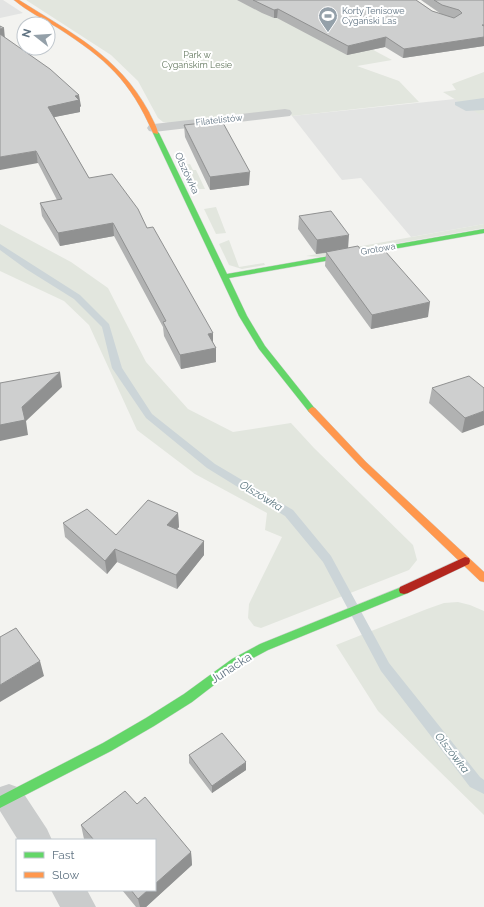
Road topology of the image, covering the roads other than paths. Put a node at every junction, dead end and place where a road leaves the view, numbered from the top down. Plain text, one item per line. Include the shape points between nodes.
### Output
1 (16, 0) edge
2 (285, 113) dead end
3 (154, 128) junction
4 (484, 231) edge
5 (224, 276) junction
6 (465, 561) junction
7 (484, 578) edge
8 (5, 800) edge
9 (35, 839) edge
10 (69, 891) edge
11 (79, 907) edge

1 - 3 street, Olszówka via 110,64 128,82
2 - 3 street, Filatelistów
3 - 5 street, Olszówka
4 - 5 street, Grotowa
5 - 6 street, Olszówka via 243,316 262,347 316,415 363,464
6 - 7 street, Olszówka
6 - 8 street, Junacka via 414,586 264,647 236,662 188,698 150,722
8 - 9 street, Junacka
10 - 11 street

